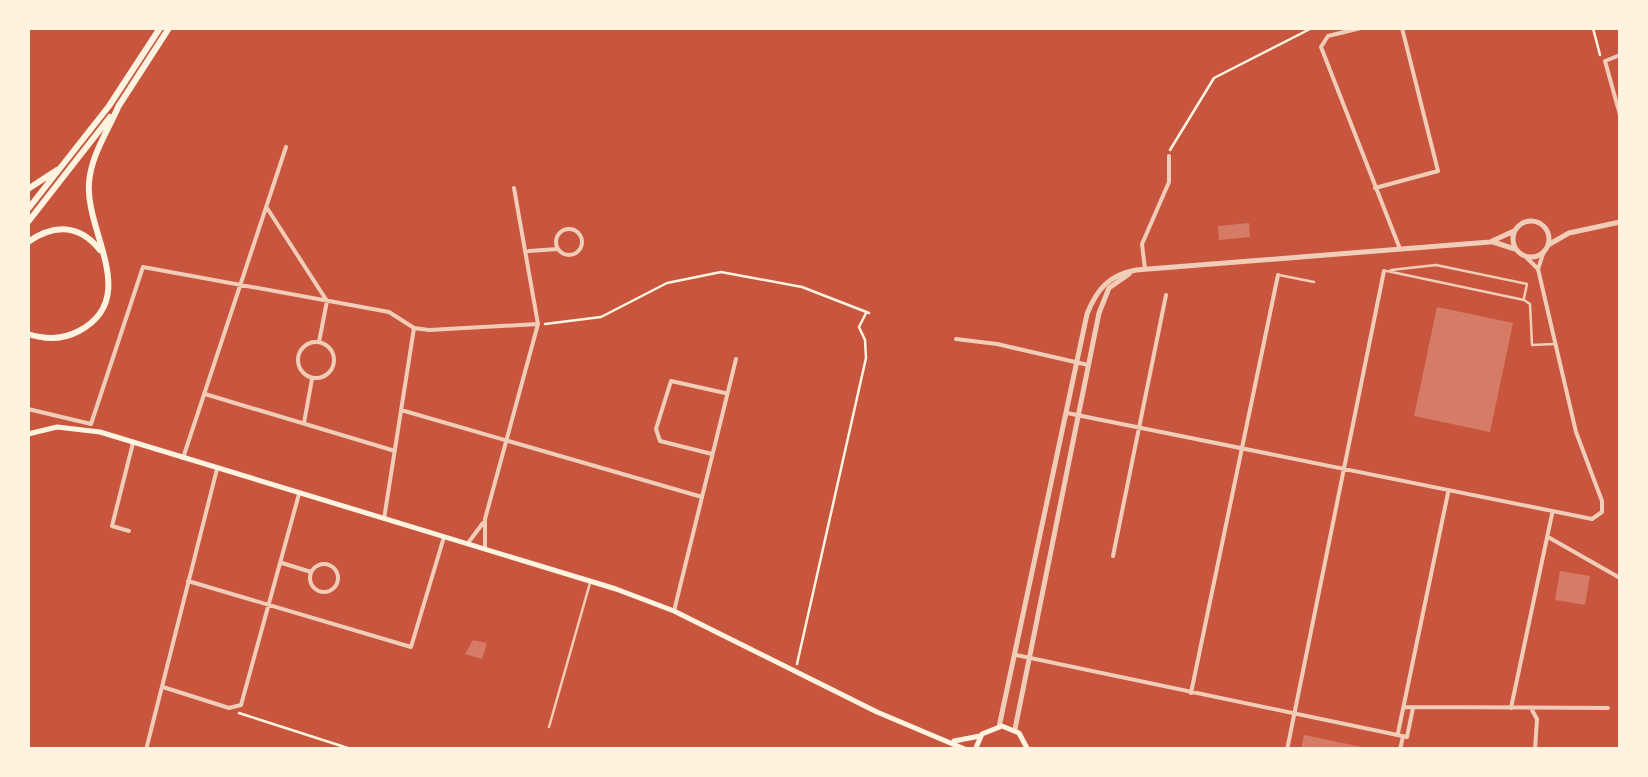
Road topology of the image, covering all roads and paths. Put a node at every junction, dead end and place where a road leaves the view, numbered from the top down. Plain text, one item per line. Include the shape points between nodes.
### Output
1 (160, 28) edge
2 (169, 28) edge
3 (1312, 28) edge
4 (1361, 28) edge
5 (1402, 28) edge
6 (1593, 28) edge
7 (1620, 55) edge
8 (1604, 62) junction
9 (119, 105) junction
10 (1620, 116) edge
11 (286, 147) dead end
12 (1169, 156) joint
13 (67, 164) junction
14 (514, 188) dead end
15 (1375, 188) junction
16 (28, 189) edge
17 (267, 208) junction
18 (28, 209) edge
19 (28, 222) edge
20 (1620, 222) edge
21 (1546, 229) junction
22 (1514, 231) junction
23 (1570, 233) junction
24 (556, 240) junction
25 (28, 242) edge
26 (1490, 242) junction
27 (550, 247) junction
28 (558, 249) junction
29 (1400, 249) junction
30 (1515, 249) junction
31 (1545, 249) junction
32 (526, 252) junction
33 (105, 256) junction
34 (1526, 257) junction
35 (1538, 269) junction
36 (1136, 270) junction
37 (1145, 270) junction
38 (1384, 270) junction
39 (1278, 275) joint
40 (1314, 282) dead end
41 (242, 285) junction
42 (1166, 295) dead end
43 (1524, 300) junction
44 (327, 301) junction
45 (538, 324) junction
46 (414, 328) junction
47 (28, 334) edge
48 (956, 339) dead end
49 (319, 342) junction
50 (1555, 344) junction
51 (736, 359) dead end
52 (1077, 363) junction
53 (1088, 365) junction
54 (312, 378) junction
55 (205, 394) junction
56 (727, 394) junction
57 (28, 409) edge
58 (401, 410) junction
59 (1067, 413) junction
60 (1078, 416) junction
61 (304, 424) junction
62 (1138, 428) junction
63 (28, 434) edge
64 (508, 440) junction
65 (133, 442) junction
66 (1242, 450) junction
67 (395, 451) junction
68 (712, 454) junction
69 (183, 458) junction
70 (218, 469) junction
71 (1344, 471) junction
72 (1448, 493) junction
73 (299, 494) junction
74 (702, 497) junction
75 (1552, 514) junction
76 (384, 519) junction
77 (485, 519) junction
78 (130, 531) dead end
79 (444, 536) junction
80 (1548, 536) junction
81 (467, 544) junction
82 (484, 548) junction
83 (1112, 556) dead end
84 (281, 562) junction
85 (312, 572) junction
86 (1620, 578) edge
87 (188, 581) junction
88 (591, 581) junction
89 (268, 605) junction
90 (674, 610) junction
91 (1016, 655) junction
92 (1027, 657) junction
93 (795, 670) junction
94 (162, 687) junction
95 (1191, 693) junction
96 (1404, 707) junction
97 (236, 708) junction
98 (1414, 708) junction
99 (1511, 708) junction
100 (1608, 708) dead end
101 (1532, 710) junction
102 (1294, 714) junction
103 (999, 726) junction
104 (549, 727) dead end
105 (1015, 730) junction
106 (980, 736) junction
107 (1403, 736) junction
108 (970, 739) junction
109 (954, 741) junction
110 (1028, 749) edge
111 (146, 750) edge
112 (354, 750) edge
113 (967, 750) edge
114 (975, 750) edge
115 (1287, 750) edge
116 (1400, 750) edge
117 (1535, 750) edge

1 - 13 highway
2 - 9 highway
3 - 12 path via 1214,78
4 - 15 street via 1322,43
5 - 15 street via 1438,171
6 - 8 path
7 - 8 street
8 - 10 street
9 - 19 highway
9 - 33 highway via 89,182
11 - 17 street
12 - 37 street via 1169,182 1142,244
13 - 16 highway
13 - 18 highway
14 - 32 street
15 - 29 street
17 - 41 street
17 - 44 street
20 - 23 street
21 - 22 street via 1532,221
21 - 23 street
21 - 31 street
22 - 26 street
22 - 30 street
23 - 31 street
24 - 27 street
24 - 28 street
24 - 28 street via 568,229 582,238 575,253
25 - 33 highway via 69,229 90,238
26 - 29 street
26 - 30 street
27 - 28 street
27 - 32 street
29 - 37 street
30 - 34 street
31 - 34 street
31 - 35 street
32 - 45 street
33 - 47 highway via 109,290 90,323 64,337
34 - 35 street
35 - 50 street
36 - 37 street
36 - 52 street via 1098,291
36 - 53 street via 1104,296
38 - 43 lane
38 - 43 lane via 1436,266 1527,284
38 - 71 street
39 - 40 lane
39 - 66 street
41 - 44 street
41 - 55 street
41 - 57 street via 143,267 91,424
42 - 62 street
43 - 50 lane via 1532,313 1532,345
44 - 46 street via 390,312
44 - 49 street
45 - 46 street
45 - 64 street
45 - 93 path via 600,317 652,289 711,273 802,287 868,313 859,324 866,358
46 - 58 street
48 - 52 street
49 - 54 street via 304,345 299,364
49 - 54 street via 333,354 328,375
50 - 75 street via 1580,449 1603,505 1588,520
51 - 56 street
52 - 53 street
52 - 59 street
53 - 60 street
54 - 61 street
55 - 61 street
55 - 69 street
56 - 68 street
56 - 68 street via 671,381 663,399 658,439
58 - 64 street
58 - 67 street
59 - 60 street
59 - 91 street
60 - 62 street
60 - 92 street
61 - 67 street
62 - 66 street
62 - 83 street
63 - 65 main road via 72,427
64 - 74 street
64 - 77 street
65 - 69 main road
65 - 78 street via 112,526
66 - 71 street
66 - 95 street
67 - 76 street
68 - 74 street
69 - 70 main road
70 - 73 main road
70 - 87 street
71 - 72 street
71 - 102 street
72 - 75 street
72 - 96 street
73 - 76 main road
73 - 84 street
74 - 90 street
75 - 80 street
76 - 79 main road
77 - 81 street
77 - 82 street
79 - 81 main road
79 - 89 street via 411,647
80 - 86 street
80 - 99 street
81 - 82 main road
82 - 88 main road
84 - 85 street
84 - 89 street
85 - 85 street via 329,565 338,583 317,591
87 - 89 street
87 - 94 street
88 - 90 main road
88 - 104 lane
89 - 97 street
90 - 93 main road
91 - 92 street
91 - 103 street
92 - 95 street
92 - 105 street
93 - 109 main road via 900,723
94 - 97 street
94 - 111 street
95 - 102 street
96 - 98 street
96 - 107 street
97 - 112 path via 242,716
98 - 99 street
98 - 107 street
99 - 101 street
100 - 101 street
101 - 117 street
102 - 107 street
102 - 115 street
103 - 105 main road
103 - 106 main road
105 - 110 main road
106 - 108 main road
106 - 114 main road
107 - 116 street
108 - 109 main road
108 - 113 main road
109 - 113 main road

